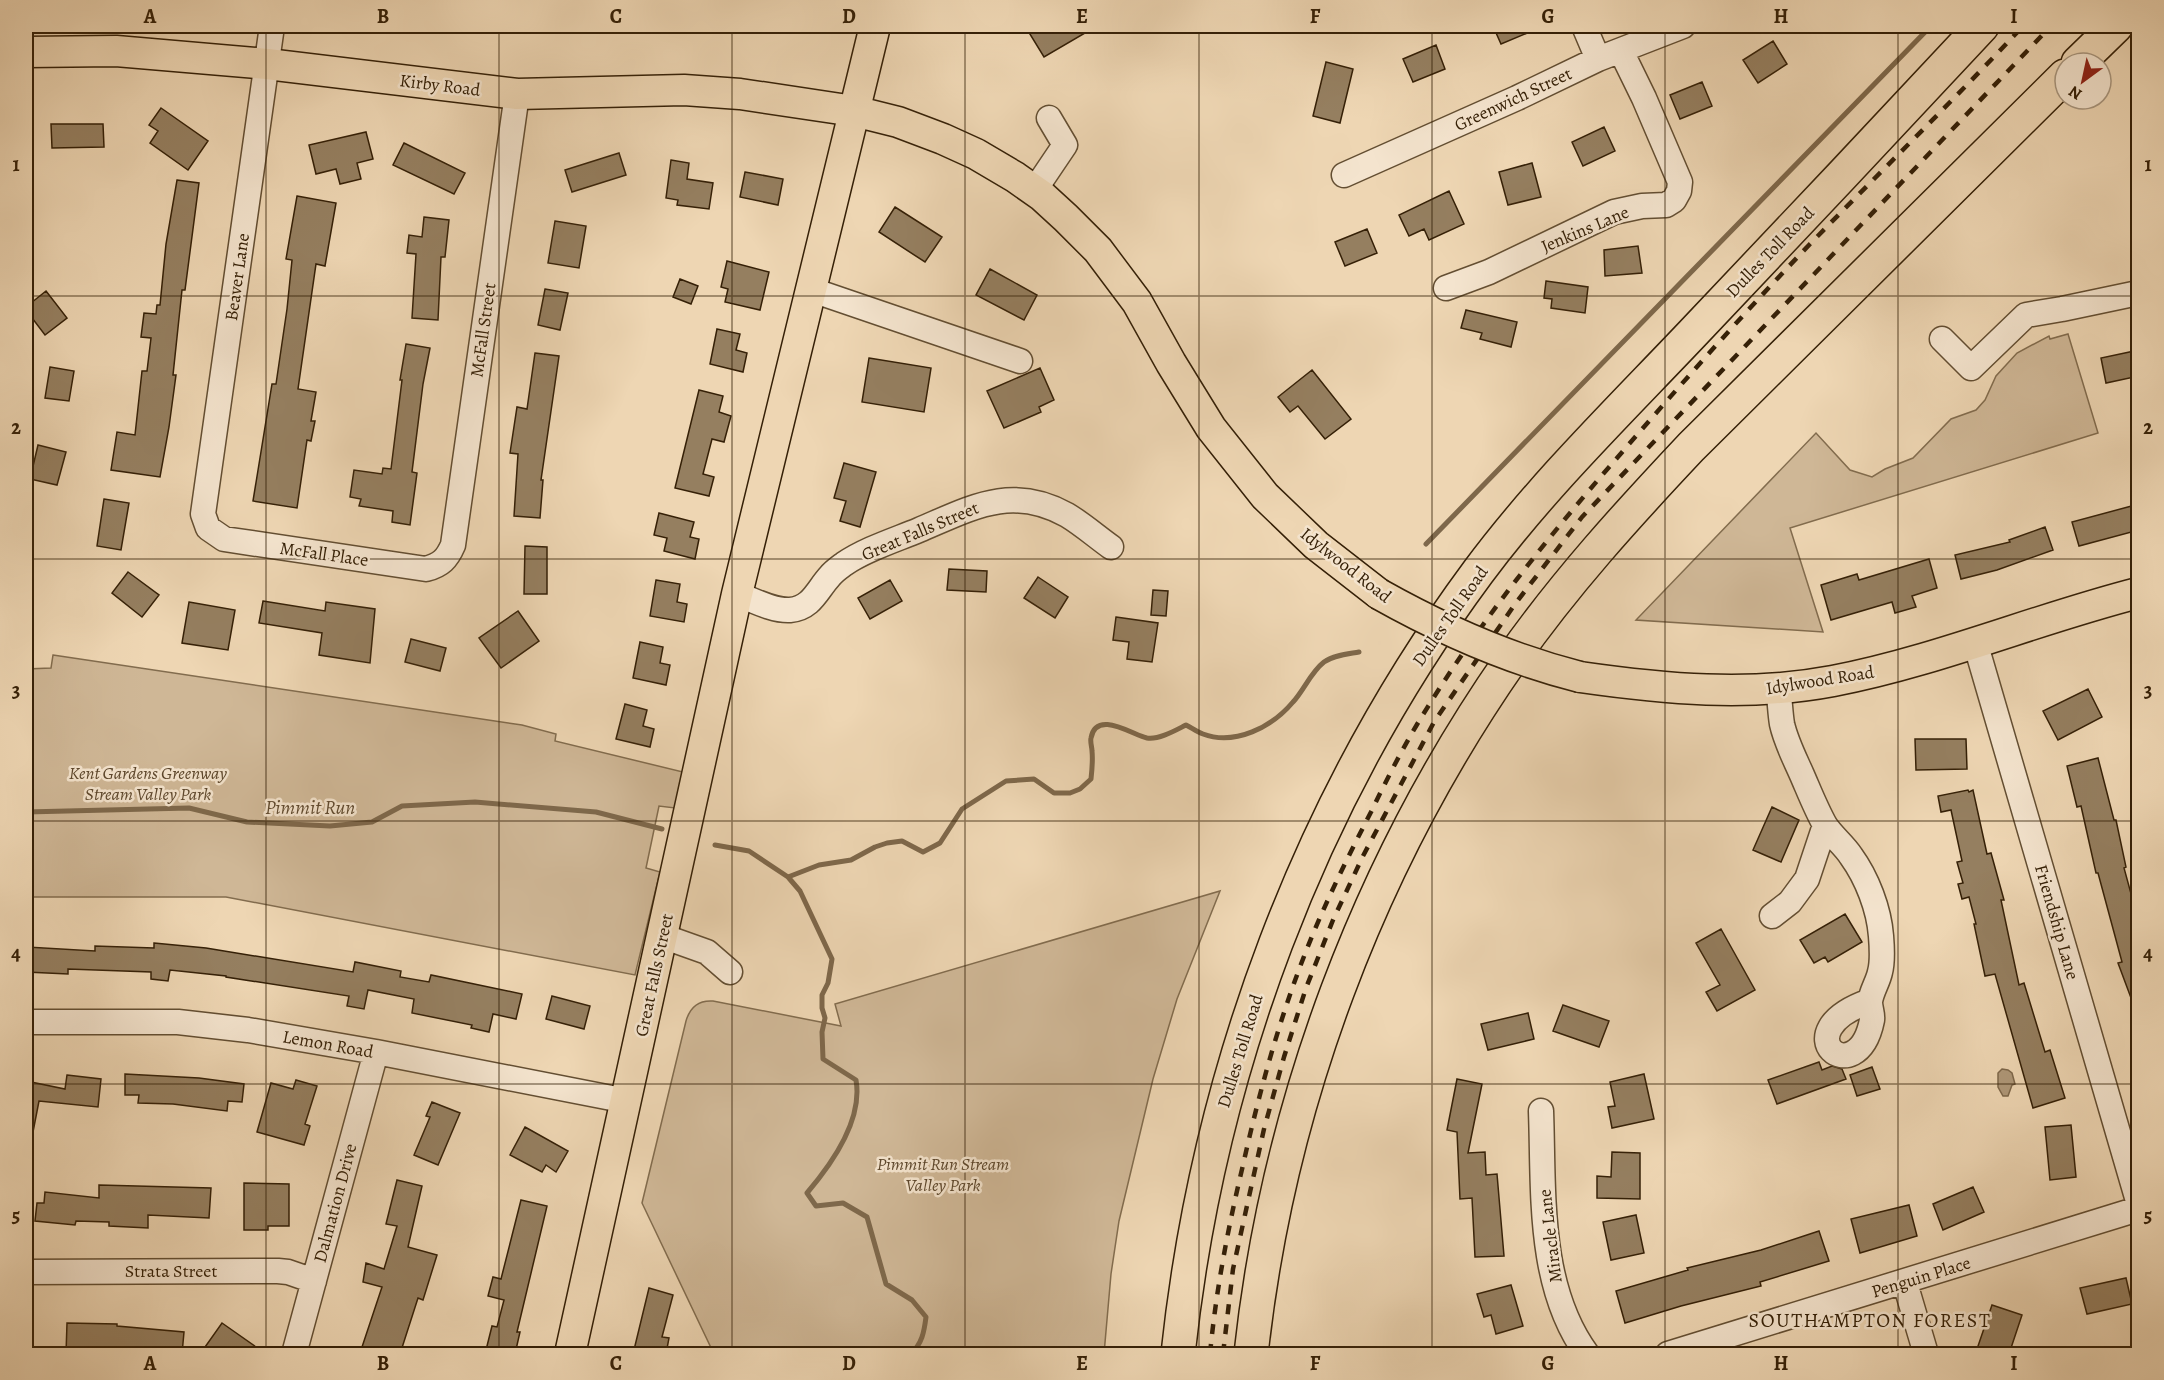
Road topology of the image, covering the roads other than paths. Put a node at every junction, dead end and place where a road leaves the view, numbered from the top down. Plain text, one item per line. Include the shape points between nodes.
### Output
1 (272, 26) edge
2 (875, 26) edge
3 (1584, 26) edge
4 (1683, 26) edge
5 (1982, 26) edge
6 (2116, 26) edge
7 (1622, 51) junction
8 (2090, 51) edge
9 (26, 52) edge
10 (1598, 59) junction
11 (267, 64) junction
12 (2053, 88) edge
13 (517, 94) junction
14 (854, 111) junction
15 (1049, 118) dead end
16 (1344, 175) dead end
17 (1034, 191) junction
18 (1446, 288) dead end
19 (812, 290) junction
20 (2139, 292) edge
21 (1942, 339) dead end
22 (1020, 361) dead end
23 (204, 532) joint
24 (1111, 547) dead end
25 (446, 568) joint
26 (2139, 592) edge
27 (737, 594) junction
28 (1975, 642) junction
29 (1778, 688) junction
30 (1825, 825) junction
31 (1772, 916) dead end
32 (662, 936) junction
33 (730, 972) dead end
34 (1870, 1001) dead end
35 (26, 1022) edge
36 (376, 1052) junction
37 (627, 1101) junction
38 (1541, 1111) dead end
39 (2139, 1202) edge
40 (2139, 1209) edge
41 (26, 1272) edge
42 (314, 1281) junction
43 (1905, 1283) junction
44 (294, 1354) edge
45 (570, 1354) edge
46 (1178, 1354) edge
47 (1251, 1354) edge
48 (1587, 1354) edge
49 (1668, 1354) edge
50 (1926, 1354) edge

1 - 11 street, Beaver Lane
2 - 14 main road, Great Falls Street
3 - 10 street
4 - 7 street, Greenwich Street
5 - 46 highway, Dulles Toll Road via 1593,436 1477,574 1412,669 1321,837 1285,917 1258,992 1228,1087 1204,1189
6 - 8 highway
7 - 10 street, Greenwich Street
7 - 18 street, Jenkins Lane via 1680,182 1674,200 1666,205 1614,212 1489,272
9 - 11 main road, Kirby Road via 116,51
10 - 16 street, Greenwich Street
11 - 13 main road, Kirby Road
11 - 23 street, Beaver Lane via 203,514
12 - 47 highway via 1634,508 1549,609 1483,702 1407,833 1334,999 1305,1088 1276,1199
13 - 14 main road, Kirby Road via 684,90
13 - 25 street, McFall Street via 453,545
14 - 17 main road, Idylwood Road via 943,139 976,154
14 - 19 main road, Great Falls Street
15 - 17 street via 1065,145
17 - 29 main road, Idylwood Road, bridge via 1066,218 1119,276 1211,428 1265,496 1316,545 1379,594 1426,621 1493,649 1536,666 1580,677 1694,690
19 - 22 street
19 - 27 main road, Great Falls Street
20 - 21 street via 2026,315 1971,368
23 - 25 street, McFall Place via 224,539 426,569
24 - 27 street, Great Falls Street via 1067,515 1041,504 997,500 846,563 803,606 778,609
26 - 28 main road, Idylwood Road
27 - 32 main road, Great Falls Street
28 - 29 main road, Idylwood Road via 1896,667
28 - 39 street, Friendship Lane
29 - 30 street via 1786,737
30 - 31 street via 1807,879 1790,902
30 - 34 street via 1851,856 1880,920 1880,972
32 - 33 street via 707,952
32 - 37 main road, Great Falls Street
35 - 36 street, Lemon Road via 178,1022
36 - 37 street, Lemon Road
36 - 42 street, Dalmation Drive
37 - 45 main road, Great Falls Street
38 - 48 street, Miracle Lane via 1550,1262 1557,1293
40 - 43 street, Penguin Place
41 - 42 street, Strata Street via 278,1271
42 - 44 street, Dalmation Drive
43 - 49 street, Penguin Place
43 - 50 street

